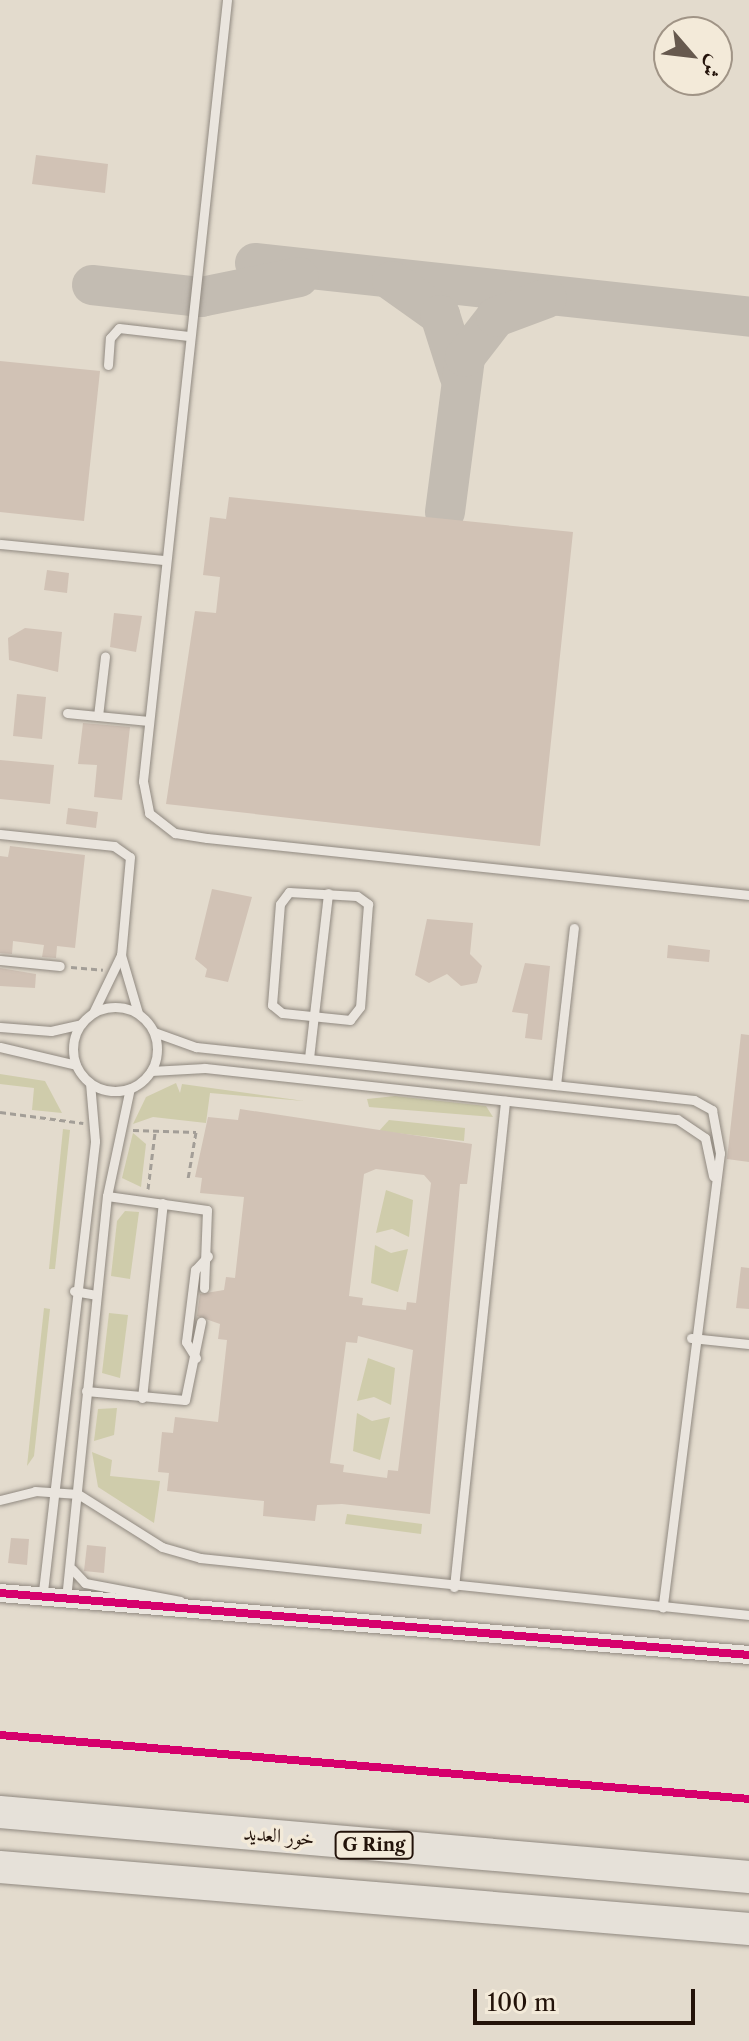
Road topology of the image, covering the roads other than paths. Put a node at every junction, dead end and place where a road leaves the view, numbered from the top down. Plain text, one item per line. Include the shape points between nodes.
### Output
1 (227, 0) edge
2 (189, 336) junction
3 (108, 365) dead end
4 (0, 544) edge
5 (164, 560) junction
6 (105, 656) dead end
7 (67, 713) dead end
8 (98, 716) junction
9 (149, 721) junction
10 (0, 834) edge
11 (328, 893) junction
12 (749, 895) edge
13 (574, 928) dead end
14 (121, 955) junction
15 (0, 960) edge
16 (60, 966) road end
17 (93, 1013) junction
18 (138, 1014) junction
19 (313, 1017) junction
20 (81, 1024) junction
21 (0, 1027) edge
22 (154, 1032) junction
23 (0, 1047) edge
24 (309, 1058) junction
25 (76, 1065) junction
26 (151, 1071) junction
27 (90, 1083) junction
28 (556, 1085) junction
29 (130, 1088) junction
30 (505, 1101) junction
31 (714, 1179) junction
32 (107, 1196) junction
33 (163, 1203) junction
34 (208, 1256) junction
35 (204, 1288) dead end
36 (74, 1291) junction
37 (96, 1295) junction
38 (201, 1322) dead end
39 (691, 1338) junction
40 (749, 1344) edge
41 (196, 1358) junction
42 (86, 1391) junction
43 (142, 1398) junction
44 (52, 1491) junction
45 (78, 1494) junction
46 (0, 1500) edge
47 (72, 1569) junction
48 (454, 1587) junction
49 (0, 1593) edge
50 (42, 1600) junction
51 (66, 1602) junction
52 (663, 1607) junction
53 (194, 1608) junction
54 (749, 1615) edge
55 (749, 1655) edge
56 (0, 1812) edge
57 (0, 1867) edge
58 (749, 1877) edge
59 (749, 1929) edge

1 - 2 lane
2 - 3 lane via 119,328 110,338
2 - 5 lane
4 - 5 lane
5 - 9 lane
6 - 8 lane
7 - 8 lane
8 - 9 lane
9 - 12 lane via 143,798 157,822 175,833
10 - 14 lane via 126,852 132,864
11 - 19 lane
11 - 19 lane via 295,890 280,904 272,1005
11 - 19 lane via 357,896 369,908 360,1007 350,1020
13 - 28 lane
14 - 17 lane
14 - 18 lane
15 - 16 lane
17 - 18 lane via 115,1007
17 - 20 lane
18 - 22 lane
19 - 24 lane
20 - 21 lane via 51,1031
20 - 25 lane
22 - 24 lane via 196,1047
22 - 26 lane
23 - 25 lane
24 - 28 lane
25 - 27 lane
26 - 29 lane
26 - 30 lane via 205,1068
27 - 29 lane
27 - 36 lane via 95,1125
28 - 31 lane via 707,1106 721,1132
29 - 32 lane via 117,1128
30 - 31 lane via 684,1121 705,1138
30 - 48 lane
31 - 39 lane
32 - 33 lane
32 - 37 lane
33 - 34 lane via 207,1210
33 - 43 lane
34 - 35 lane
34 - 41 lane via 195,1270 186,1342
36 - 37 lane
36 - 44 lane
37 - 42 lane
38 - 41 lane
39 - 40 lane
39 - 52 lane
41 - 43 lane via 185,1400
42 - 43 lane
42 - 45 lane
44 - 45 lane
44 - 46 lane
44 - 50 lane
45 - 47 lane
45 - 48 lane via 188,1556
47 - 51 lane
47 - 53 lane via 85,1583 157,1593
48 - 52 lane
49 - 50 street
50 - 51 street
51 - 53 street
52 - 54 lane
53 - 55 street
56 - 58 highway, خور العديد / G Ring
57 - 59 highway

